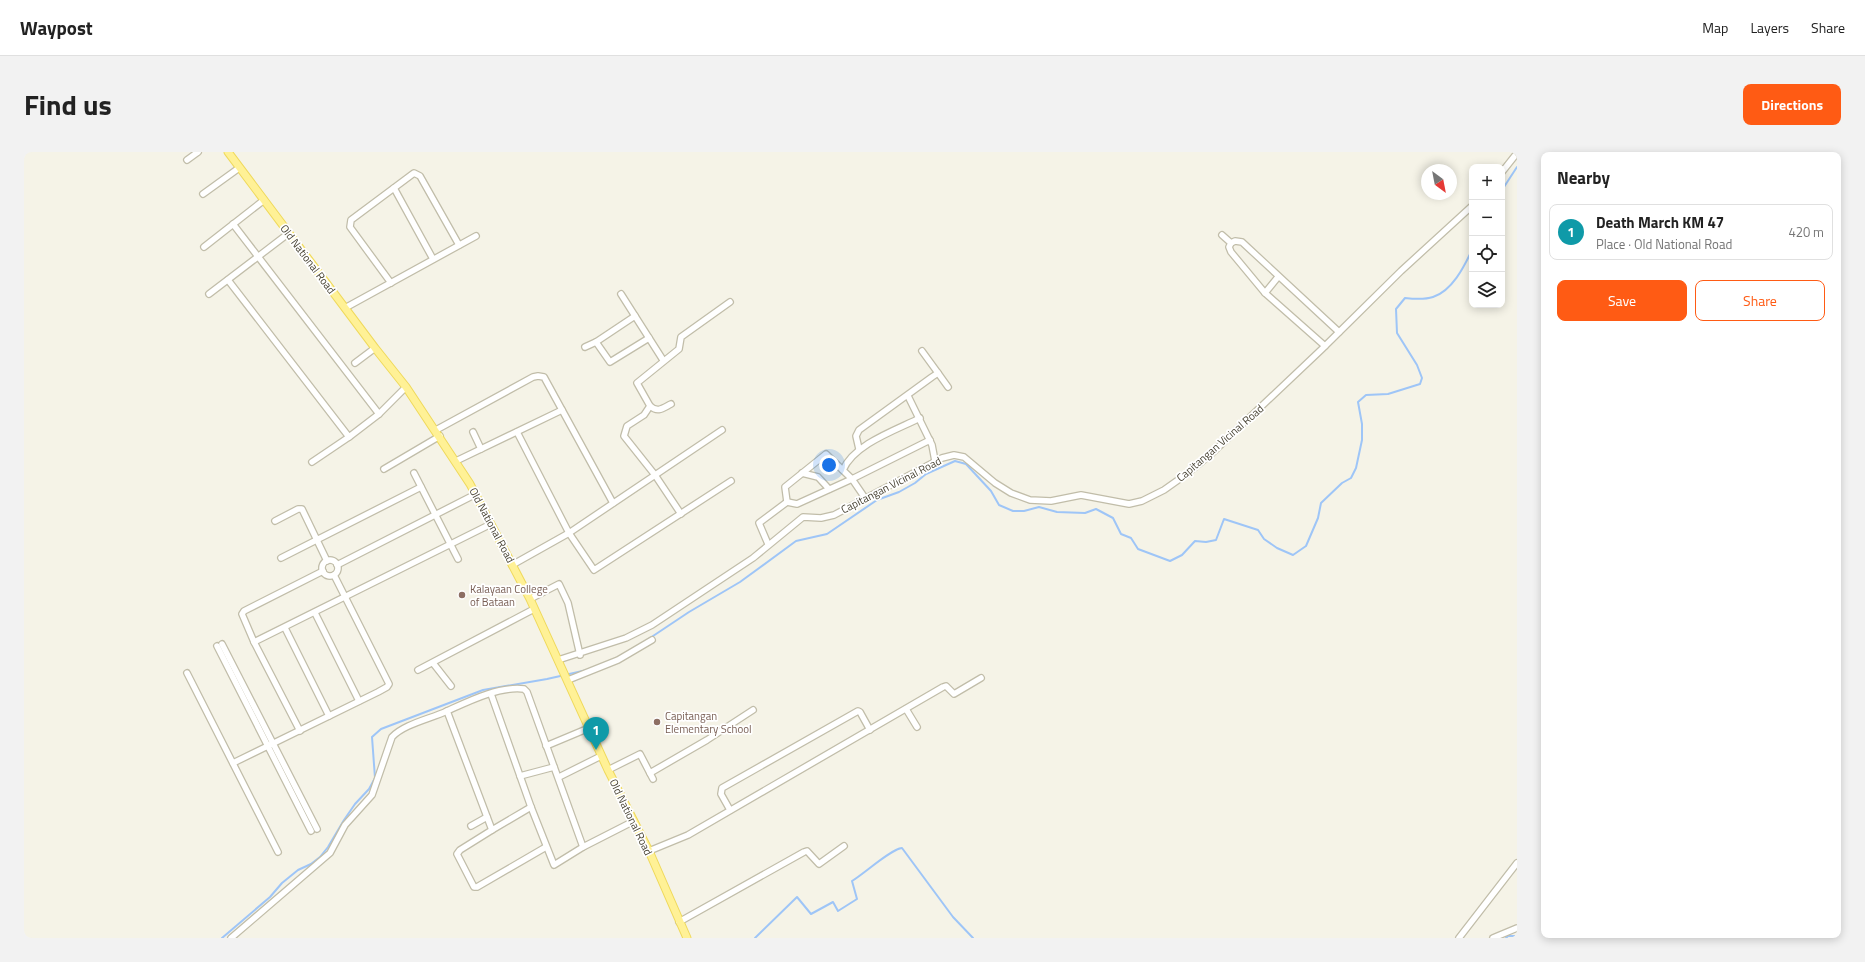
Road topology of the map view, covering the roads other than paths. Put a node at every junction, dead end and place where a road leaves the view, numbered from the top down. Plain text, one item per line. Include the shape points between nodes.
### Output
1 (198, 152) edge
2 (228, 152) edge
3 (1517, 153) edge
4 (187, 160) dead end
5 (239, 168) junction
6 (1505, 168) edge
7 (394, 188) junction
8 (203, 194) dead end
9 (264, 200) junction
10 (1469, 209) edge
11 (233, 224) junction
12 (289, 233) junction
13 (476, 236) dead end
14 (1222, 236) dead end
15 (1231, 243) junction
16 (459, 245) junction
17 (204, 247) dead end
18 (258, 256) junction
19 (433, 260) junction
20 (1278, 277) junction
21 (228, 280) junction
22 (390, 283) junction
23 (1265, 293) junction
24 (209, 294) dead end
25 (621, 294) dead end
26 (730, 302) dead end
27 (345, 308) junction
28 (635, 316) junction
29 (1339, 332) junction
30 (649, 338) junction
31 (596, 342) junction
32 (1325, 346) junction
33 (585, 347) dead end
34 (375, 348) junction
35 (922, 351) dead end
36 (663, 360) junction
37 (355, 363) dead end
38 (938, 373) junction
39 (948, 386) dead end
40 (406, 387) junction
41 (908, 396) junction
42 (671, 404) dead end
43 (650, 406) junction
44 (562, 410) junction
45 (379, 414) junction
46 (920, 418) junction
47 (722, 430) dead end
48 (473, 432) dead end
49 (517, 432) junction
50 (438, 433) junction
51 (349, 437) junction
52 (930, 440) junction
53 (859, 449) junction
54 (481, 450) junction
55 (456, 461) junction
56 (935, 461) junction
57 (312, 462) dead end
58 (384, 470) dead end
59 (843, 470) junction
60 (414, 473) dead end
61 (802, 473) junction
62 (655, 475) junction
63 (852, 479) junction
64 (731, 481) dead end
65 (421, 487) junction
66 (829, 489) junction
67 (476, 494) junction
68 (865, 498) junction
69 (787, 502) junction
70 (613, 503) junction
71 (681, 514) junction
72 (436, 515) junction
73 (275, 521) dead end
74 (491, 524) junction
75 (569, 533) junction
76 (316, 540) junction
77 (451, 544) junction
78 (768, 544) junction
79 (281, 558) dead end
80 (458, 559) dead end
81 (327, 561) junction
82 (512, 564) junction
83 (337, 565) junction
84 (324, 571) junction
85 (334, 575) junction
86 (345, 598) junction
87 (530, 599) junction
88 (534, 609) junction
89 (315, 613) junction
90 (285, 628) junction
91 (652, 640) dead end
92 (254, 642) junction
93 (220, 645) dead end
94 (580, 655) junction
95 (558, 660) junction
96 (433, 663) junction
97 (418, 670) dead end
98 (187, 673) dead end
99 (566, 675) junction
100 (981, 678) dead end
101 (452, 686) dead end
102 (490, 694) junction
103 (359, 701) junction
104 (906, 709) junction
105 (753, 710) dead end
106 (447, 711) junction
107 (329, 716) junction
108 (917, 727) dead end
109 (589, 728) junction
110 (870, 730) junction
111 (300, 731) junction
112 (271, 745) junction
113 (546, 746) junction
114 (601, 756) junction
115 (233, 763) junction
116 (554, 767) junction
117 (608, 770) junction
118 (650, 773) junction
119 (520, 776) junction
120 (558, 778) junction
121 (653, 779) dead end
122 (531, 807) junction
123 (730, 810) junction
124 (487, 817) junction
125 (634, 821) junction
126 (471, 826) dead end
127 (314, 830) dead end
128 (492, 830) junction
129 (844, 846) dead end
130 (546, 847) junction
131 (583, 847) junction
132 (649, 851) junction
133 (278, 852) dead end
134 (1517, 863) edge
135 (679, 922) junction
136 (1517, 928) edge
137 (231, 938) edge
138 (687, 938) edge
139 (1459, 938) edge
140 (1493, 938) edge

1 - 4 street
2 - 5 main road, Old National Road
3 - 6 street
5 - 8 street
5 - 9 main road, Old National Road
7 - 16 street via 414,173 420,176
7 - 19 street
7 - 22 street via 351,220 350,227
9 - 11 street
9 - 12 main road, Old National Road
10 - 29 street, Capitangan Vicinal Road
11 - 17 street
11 - 18 street
12 - 18 street
12 - 27 main road, Old National Road
13 - 16 street
14 - 15 street
15 - 20 street via 1242,242
15 - 23 street via 1230,252
16 - 19 street
18 - 21 street
18 - 45 street
19 - 22 street
20 - 23 street
20 - 29 street
21 - 24 street
21 - 51 street
22 - 27 street
23 - 32 street
25 - 28 street
26 - 36 street via 681,337 679,349
27 - 34 main road, Old National Road
28 - 30 street
28 - 31 street
29 - 32 street, Capitangan Vicinal Road
30 - 31 street via 611,362
30 - 36 street
31 - 33 street
32 - 56 street, Capitangan Vicinal Road via 1194,468 1164,490 1142,501 1129,504 1081,495 1050,501 1030,500 1011,493 995,483 964,457 954,455
34 - 37 street
34 - 40 main road, Old National Road
35 - 38 street
36 - 43 street via 637,383
38 - 39 street
38 - 41 street
40 - 45 street
40 - 50 main road, Old National Road
41 - 46 street
41 - 53 street via 859,430 856,436
42 - 43 street via 660,410
43 - 62 street via 644,415 627,426 624,436
44 - 49 street
44 - 50 street via 544,377 538,376
44 - 70 street
45 - 51 street
46 - 52 street
46 - 53 street
47 - 62 street
48 - 54 street
49 - 54 street
49 - 75 street
50 - 55 main road, Old National Road
50 - 58 street
51 - 57 street
52 - 56 street
52 - 63 street
53 - 59 street via 848,460
54 - 55 street
55 - 67 main road, Old National Road
56 - 68 street, Capitangan Vicinal Road
59 - 61 street via 826,454
59 - 63 street
60 - 65 street
61 - 66 street via 818,477
61 - 69 street via 785,487
62 - 70 street
62 - 71 street
63 - 66 street
63 - 68 street
64 - 71 street
65 - 72 street
65 - 76 street
66 - 69 street via 797,504
67 - 72 street
67 - 74 main road, Old National Road
68 - 78 street, Capitangan Vicinal Road via 834,515 821,518 803,517
69 - 78 street via 759,523
70 - 75 street
71 - 75 street via 594,570
72 - 77 street
72 - 83 street
73 - 76 street via 302,509
74 - 77 street
74 - 82 main road, Old National Road
75 - 82 street
76 - 79 street
76 - 81 street
77 - 80 street
77 - 86 street
78 - 94 street, Capitangan Vicinal Road via 753,558 652,625
81 - 83 street via 334,561
81 - 84 street via 323,567
82 - 87 main road, Old National Road
83 - 85 street via 337,572
84 - 85 street via 329,576
84 - 92 street via 244,611 242,618
85 - 86 street
86 - 89 street
86 - 103 street via 389,684
87 - 88 main road, Old National Road
87 - 94 street via 559,584 568,603
88 - 95 main road, Old National Road
88 - 96 street
89 - 90 street
89 - 103 street
90 - 92 street
90 - 107 street
91 - 99 street via 618,660
92 - 111 street
93 - 112 street
94 - 95 street, Capitangan Vicinal Road
95 - 99 main road, Old National Road
96 - 97 street
96 - 101 street
98 - 115 street
99 - 109 main road, Old National Road
100 - 104 street via 954,694 946,686 943,687
102 - 106 street via 474,698
102 - 113 street via 515,688 524,689
102 - 119 street
103 - 107 street
104 - 108 street
104 - 110 street
105 - 118 street
106 - 124 street
106 - 137 street via 408,726 392,737 372,795 345,825 330,853
107 - 111 street
109 - 113 street
109 - 114 main road, Old National Road
110 - 123 street
110 - 123 street via 860,712 854,712 778,755 722,788 721,794
111 - 112 street
112 - 115 street
112 - 127 street
113 - 116 street
114 - 117 main road, Old National Road
114 - 120 street
115 - 133 street
116 - 119 street
116 - 120 street
117 - 118 street via 640,754
117 - 125 main road, Old National Road
118 - 121 street
119 - 122 street
120 - 131 street
122 - 128 street
122 - 130 street
123 - 132 street via 688,835
124 - 126 street
124 - 128 street
125 - 131 street
125 - 132 main road, Old National Road
128 - 130 street via 457,854 474,887
129 - 135 street via 819,864 807,851 804,852
130 - 131 street via 554,865
132 - 135 main road, Old National Road
134 - 139 street
135 - 138 main road, Old National Road
136 - 140 street

